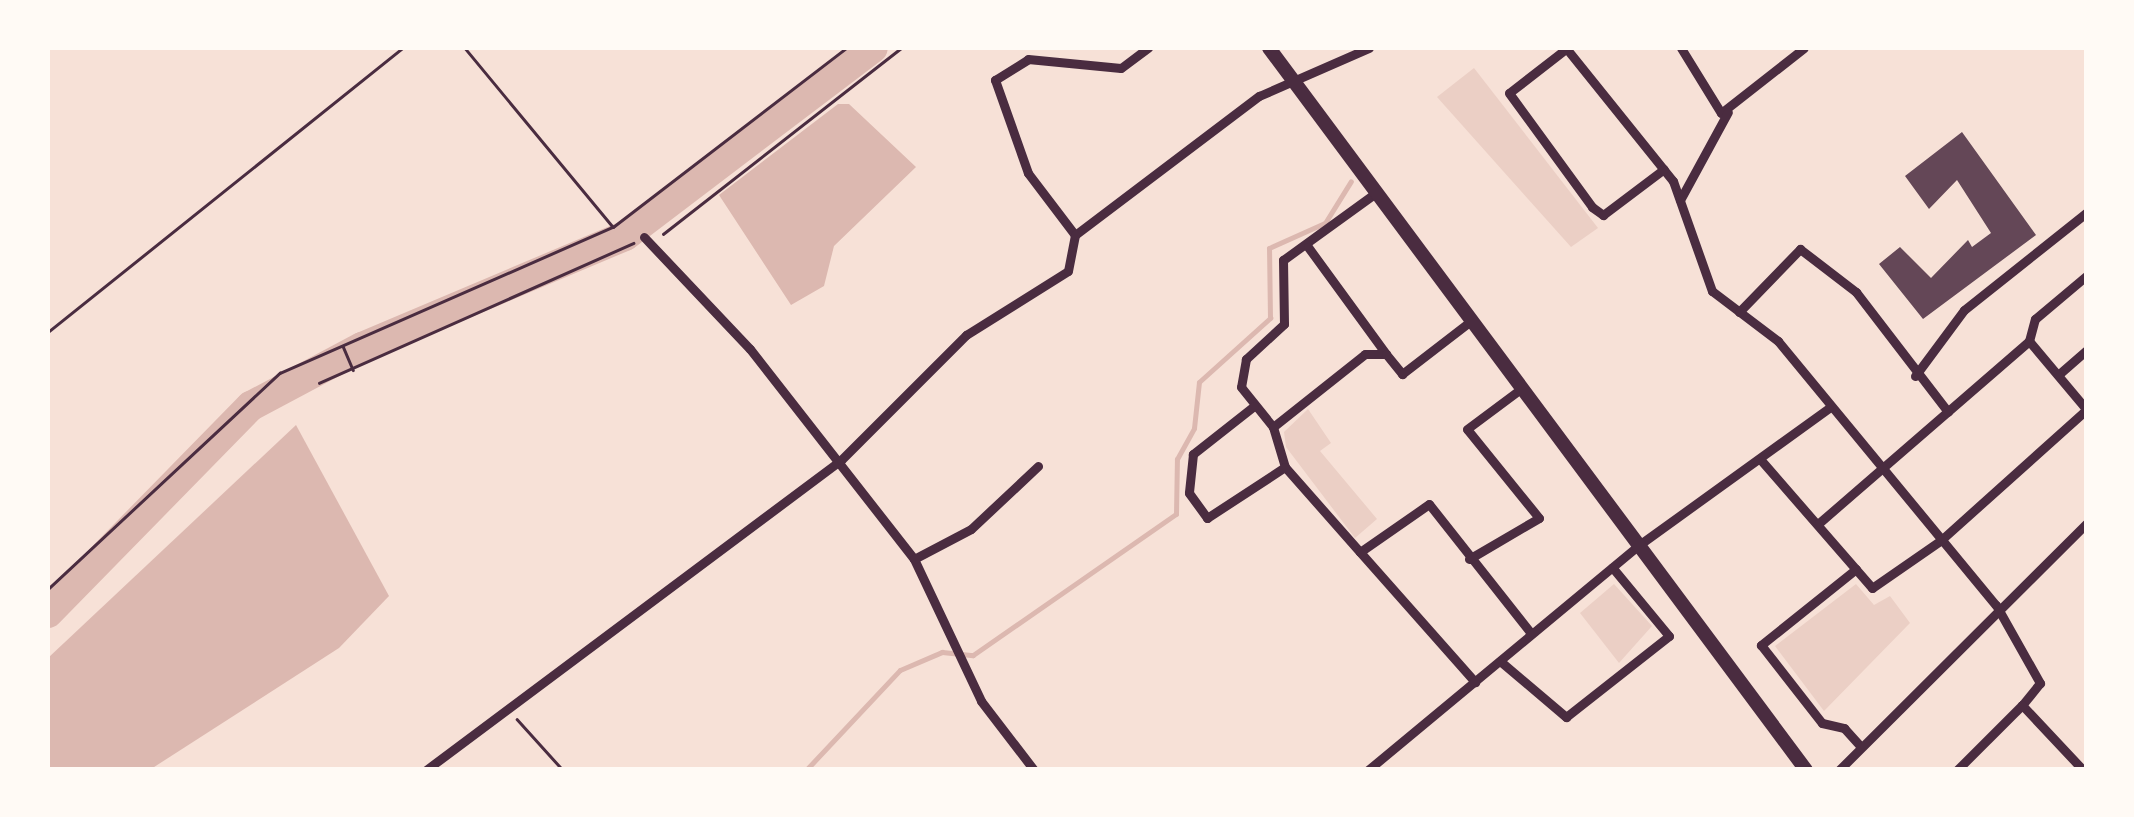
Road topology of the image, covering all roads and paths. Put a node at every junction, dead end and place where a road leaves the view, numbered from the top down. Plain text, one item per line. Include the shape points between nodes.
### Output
1 (403, 48) edge
2 (465, 48) edge
3 (846, 48) edge
4 (901, 48) edge
5 (1148, 48) edge
6 (1269, 48) edge
7 (1369, 48) edge
8 (1567, 48) edge
9 (1682, 48) edge
10 (1804, 48) edge
11 (1790, 52) edge
12 (1296, 84) junction
13 (1732, 105) junction
14 (1664, 169) junction
15 (1377, 192) junction
16 (1680, 200) junction
17 (2086, 213) edge
18 (612, 227) junction
19 (1075, 235) junction
20 (647, 240) junction
21 (1308, 247) junction
22 (2086, 276) edge
23 (1739, 312) junction
24 (1472, 320) junction
25 (48, 332) edge
26 (2029, 341) junction
27 (342, 345) junction
28 (2086, 351) edge
29 (1386, 354) junction
30 (352, 369) junction
31 (2058, 375) junction
32 (1915, 376) junction
33 (319, 383) dead end
34 (1522, 388) junction
35 (1254, 406) junction
36 (1830, 408) junction
37 (2086, 410) edge
38 (1948, 412) junction
39 (1273, 427) junction
40 (1760, 459) junction
41 (841, 460) junction
42 (1038, 466) dead end
43 (1285, 466) junction
44 (1879, 473) junction
45 (1819, 523) junction
46 (2086, 524) edge
47 (1940, 542) junction
48 (1639, 545) junction
49 (1360, 552) junction
50 (914, 559) junction
51 (1469, 559) junction
52 (1612, 568) junction
53 (1856, 569) junction
54 (48, 589) edge
55 (1996, 604) junction
56 (1531, 633) junction
57 (1500, 660) junction
58 (1475, 682) junction
59 (2022, 706) junction
60 (508, 708) junction
61 (1861, 747) junction
62 (1851, 765) edge
63 (2077, 767) edge
64 (426, 770) edge
65 (563, 770) edge
66 (1034, 770) edge
67 (1368, 770) edge
68 (1806, 770) edge
69 (1839, 770) edge
70 (1957, 770) edge

1 - 25 path
2 - 18 path
3 - 18 path via 630,220
4 - 20 path
5 - 19 street via 1121,68 1028,59 995,80 1028,174
6 - 12 highway
7 - 12 street
8 - 14 street
8 - 14 street via 1509,93 1592,207 1603,215
9 - 13 street via 1722,113
10 - 11 street
11 - 13 street
12 - 15 highway
12 - 19 street via 1259,96
13 - 16 street
14 - 16 street
15 - 21 street
15 - 24 highway
16 - 23 street via 1712,292
17 - 32 street via 1964,310
18 - 27 path
19 - 41 street via 1068,271 966,335
20 - 30 path
20 - 41 street
21 - 29 street
21 - 35 street via 1283,260 1284,324 1246,359 1241,386
22 - 26 street via 2034,319
23 - 32 street via 1800,249 1856,292
23 - 36 street via 1778,340
24 - 29 street via 1402,374
24 - 34 highway
26 - 31 street
26 - 38 street
27 - 30 path
27 - 54 path via 234,407
28 - 31 street
29 - 39 street via 1365,354
30 - 33 path
31 - 37 street
32 - 38 street
34 - 48 highway
34 - 51 street via 1467,428 1539,518
35 - 39 street
35 - 43 street via 1193,454 1189,494 1207,518
36 - 40 street
36 - 44 street
37 - 47 street
38 - 44 street
39 - 43 street
40 - 45 street
40 - 48 street
41 - 50 street
41 - 60 street
42 - 50 street via 970,529
43 - 49 street
44 - 45 street
44 - 47 street
45 - 53 street
46 - 55 street
47 - 53 street via 1872,588
47 - 55 street
48 - 52 street
48 - 68 highway
49 - 51 street via 1429,504
49 - 58 street
50 - 66 street via 981,701
51 - 56 street
52 - 56 street
52 - 57 street via 1669,636 1566,717
53 - 61 street via 1761,645 1822,723 1844,728
55 - 59 street via 2040,682
55 - 61 street
56 - 57 street
57 - 58 street
58 - 67 street via 1388,744
59 - 63 street
59 - 70 street
60 - 64 street
60 - 65 path
61 - 62 street
62 - 69 street

